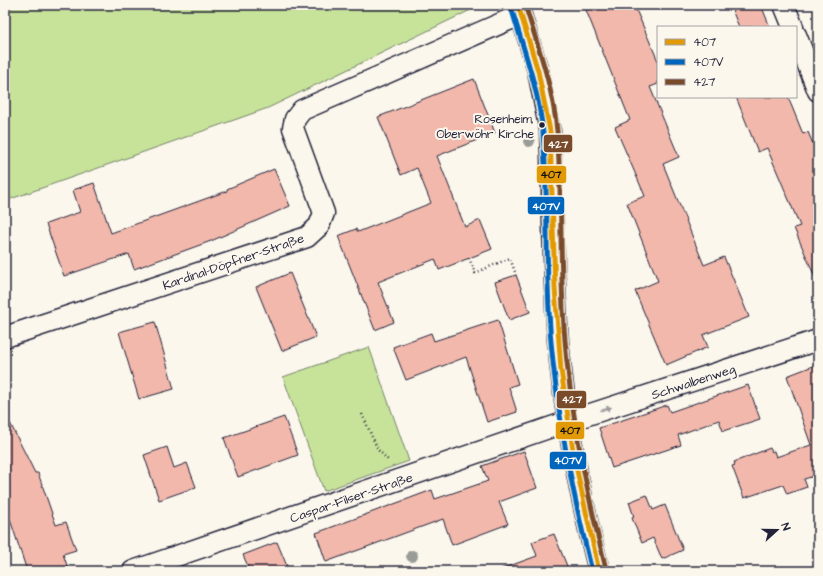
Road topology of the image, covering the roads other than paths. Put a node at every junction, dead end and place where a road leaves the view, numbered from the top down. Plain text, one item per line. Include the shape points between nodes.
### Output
1 (784, 5) edge
2 (519, 10) edge
3 (793, 26) edge
4 (797, 38) edge
5 (818, 91) edge
6 (5, 337) edge
7 (818, 340) edge
8 (568, 421) junction
9 (133, 571) edge
10 (599, 571) edge

1 - 3 street
2 - 6 street, Kardinal-Döpfner-Straße via 302,110 295,119 293,128 324,213 319,226 308,237
2 - 8 street via 538,71 550,131 558,340
4 - 5 street
8 -> 7 street, Schwalbenweg
8 - 9 street, Caspar-Filser-Straße
8 - 10 street via 587,526

